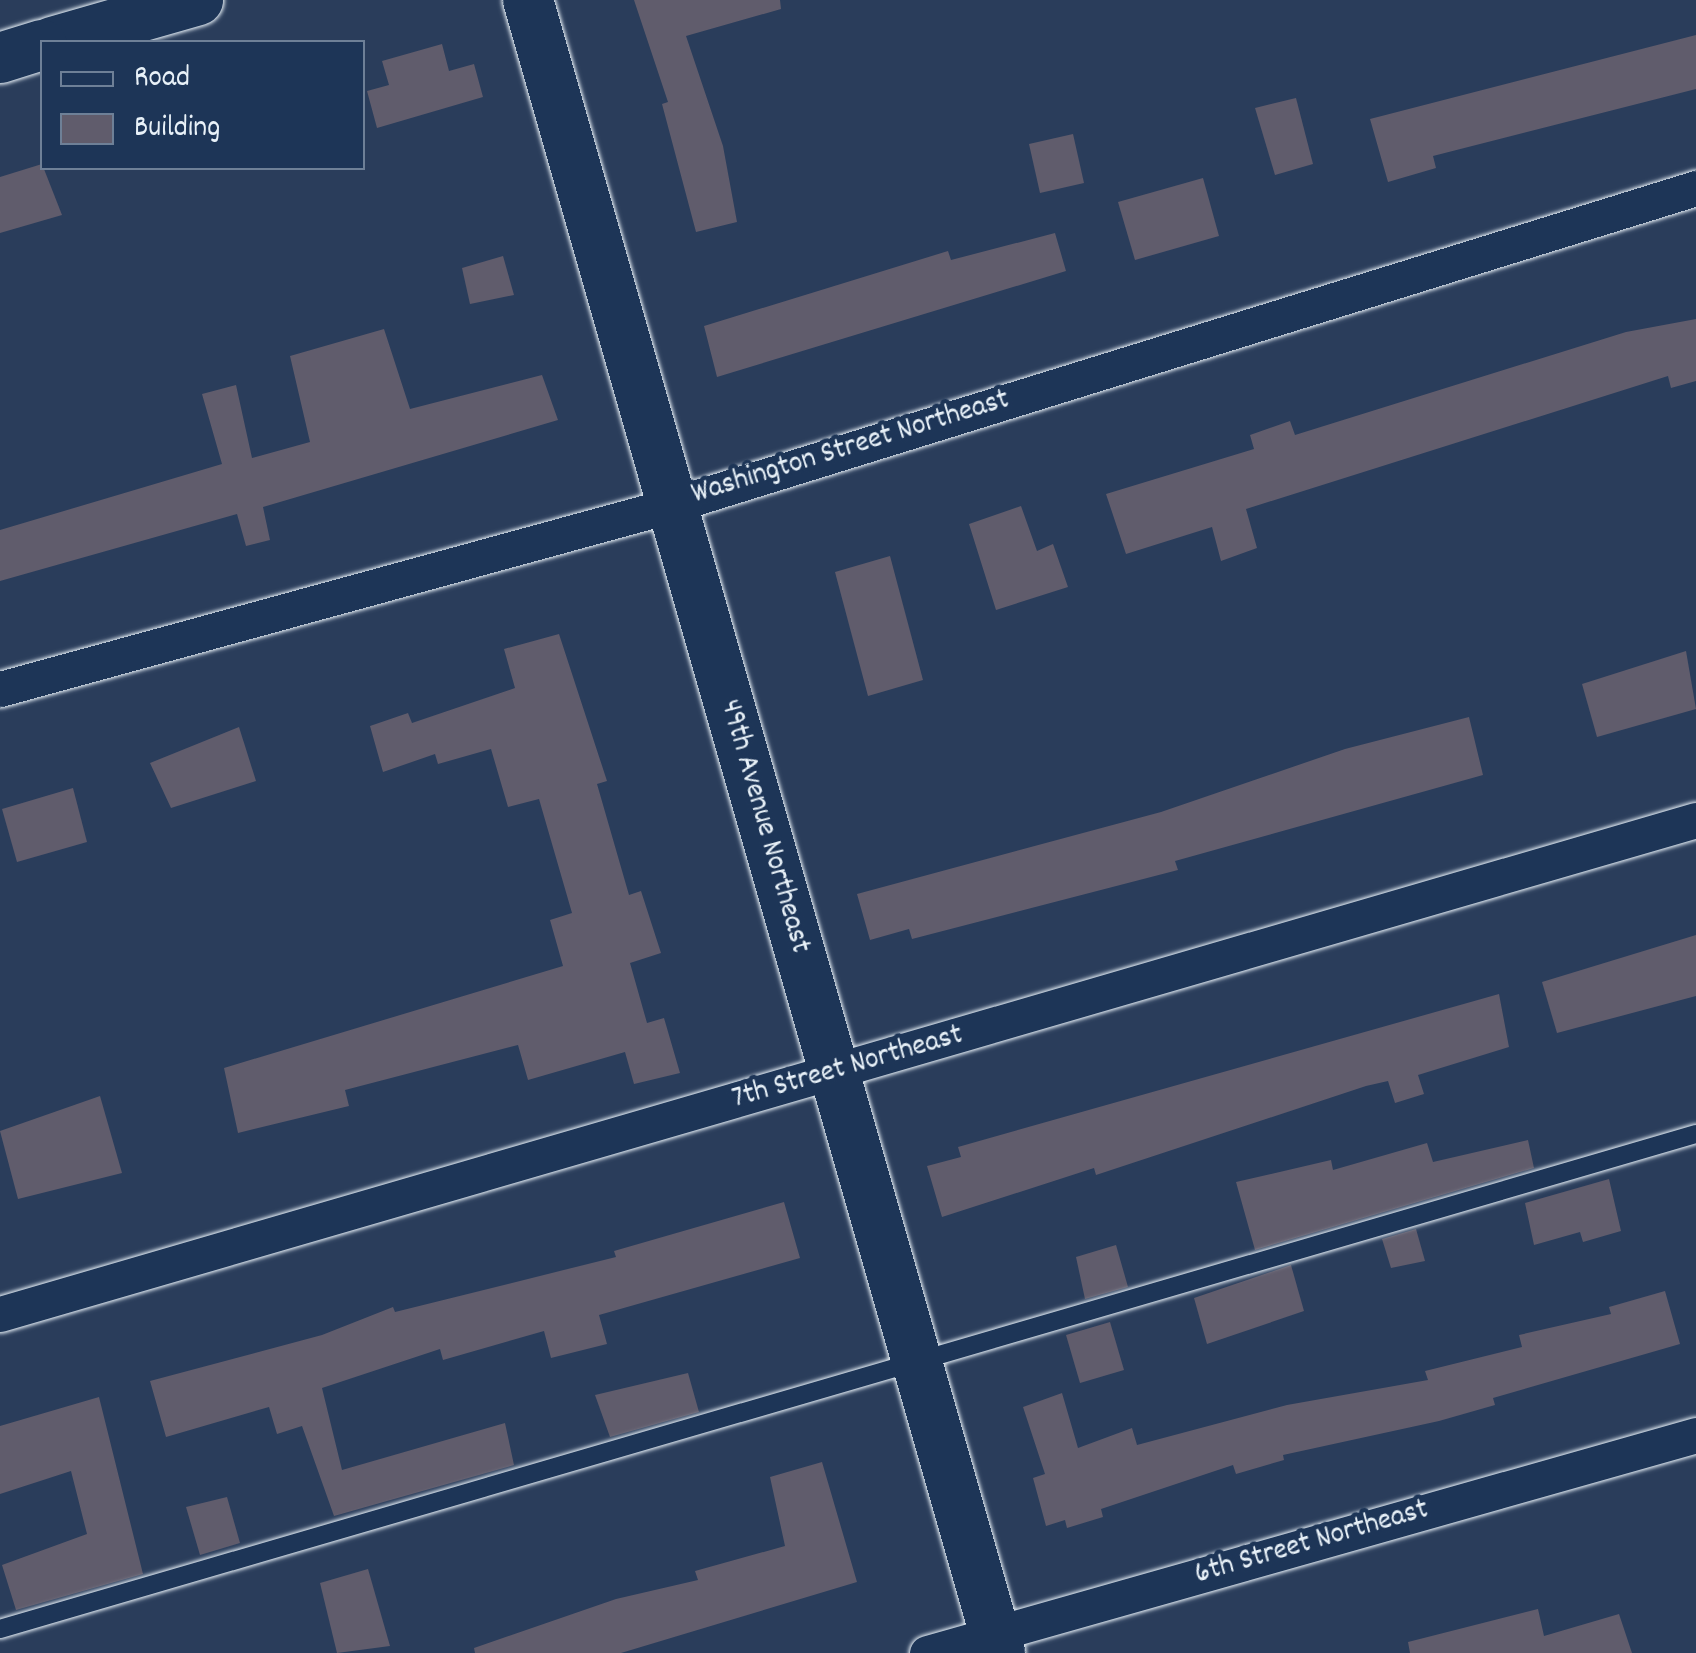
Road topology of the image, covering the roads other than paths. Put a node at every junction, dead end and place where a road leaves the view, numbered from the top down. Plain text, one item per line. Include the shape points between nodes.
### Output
1 (198, 0) edge
2 (528, 0) edge
3 (59, 40) edge
4 (40, 46) edge
5 (0, 58) edge
6 (1696, 188) edge
7 (672, 505) junction
8 (0, 689) edge
9 (1696, 820) edge
10 (832, 1074) junction
11 (1696, 1134) edge
12 (0, 1314) edge
13 (915, 1360) junction
14 (1696, 1434) edge
15 (0, 1629) edge
16 (997, 1644) edge
17 (927, 1653) edge

1 - 3 street
2 - 7 street, 49th Avenue Northeast
4 - 5 street
6 - 7 street, Washington Street Northeast
7 - 8 street, Washington Street Northeast
7 - 10 street, 49th Avenue Northeast
9 - 10 street, 7th Street Northeast
10 - 12 street, 7th Street Northeast
10 - 13 street, 49th Avenue Northeast
11 - 13 lane
13 - 15 lane
13 - 16 street, 49th Avenue Northeast
14 - 16 street, 6th Street Northeast
16 - 17 street, 6th Street Northeast

